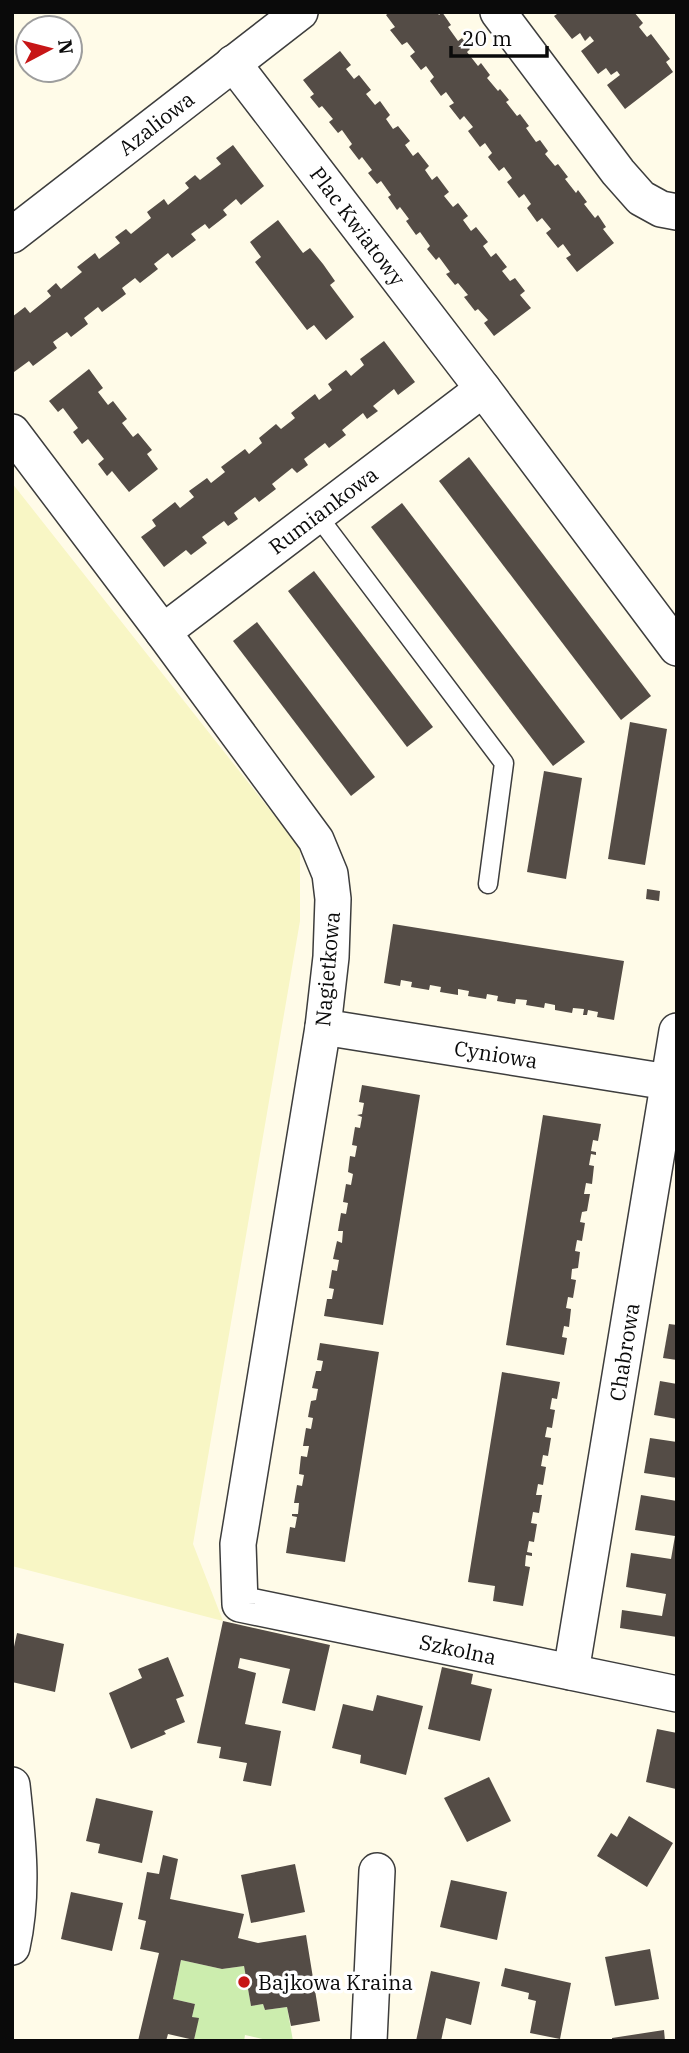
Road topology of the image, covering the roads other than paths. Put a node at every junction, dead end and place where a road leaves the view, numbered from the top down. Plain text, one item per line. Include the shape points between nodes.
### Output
1 (300, 12) edge
2 (498, 12) edge
3 (233, 62) junction
4 (677, 212) edge
5 (12, 234) edge
6 (483, 389) junction
7 (12, 432) edge
8 (317, 515) junction
9 (635, 592) junction
10 (677, 601) edge
11 (163, 632) junction
12 (677, 648) edge
13 (488, 884) dead end
14 (323, 1027) junction
15 (677, 1031) edge
16 (668, 1082) junction
17 (240, 1604) joint
18 (571, 1672) junction
19 (677, 1694) edge
20 (12, 1785) edge
21 (376, 1871) dead end
22 (12, 1947) edge
23 (369, 2041) edge

1 - 3 street, Azaliowa
2 - 4 street via 641,198
3 - 5 street, Azaliowa
3 - 6 street, Plac Kwiatowy
6 - 8 street, Rumiankowa
6 - 9 street, Plac Kwiatowy
7 - 11 street, Nagietkowa
8 - 11 street, Rumiankowa
8 - 13 lane via 504,763
9 - 10 street
9 - 12 street, Plac Kwiatowy
11 - 14 street, Nagietkowa via 325,857 333,899
14 - 16 street, Cyniowa
14 - 17 street, Nagietkowa via 238,1544
15 - 16 street, Chabrowa
16 - 18 street, Chabrowa
17 - 18 street, Szkolna
18 - 19 street, Szkolna
20 - 22 street via 20,1876
21 - 23 street

